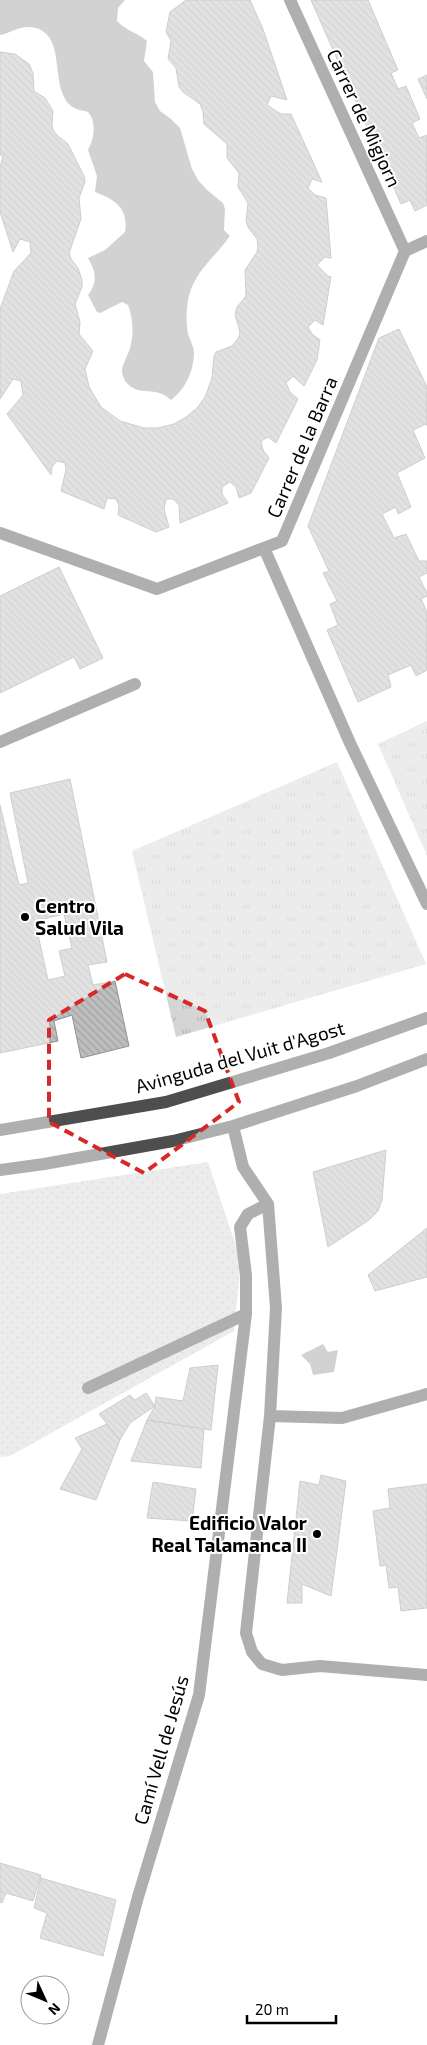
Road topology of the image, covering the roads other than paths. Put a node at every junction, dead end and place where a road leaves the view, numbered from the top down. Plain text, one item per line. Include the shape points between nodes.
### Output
1 (290, 0) edge
2 (427, 241) edge
3 (404, 251) junction
4 (0, 533) edge
5 (264, 548) junction
6 (135, 684) dead end
7 (0, 742) edge
8 (427, 904) edge
9 (427, 1018) edge
10 (427, 1059) edge
11 (233, 1126) junction
12 (0, 1130) edge
13 (0, 1170) edge
14 (268, 1204) junction
15 (246, 1314) junction
16 (88, 1388) dead end
17 (427, 1394) edge
18 (270, 1416) junction
19 (427, 1675) edge
20 (98, 2045) edge

1 - 3 street, Carrer de Migjorn
2 - 3 street
3 - 5 street, Carrer de la Barra via 282,541
4 - 5 street, Carrer de la Barra via 157,589
5 - 8 street via 350,743
6 - 7 street
9 - 12 street, Avinguda del Vuit d'Agost via 329,1054 166,1102
10 - 11 street via 357,1086
11 - 13 street via 173,1141
11 - 14 street via 243,1167
14 - 15 street, Camí Vell de Jesús via 248,1214 240,1227 246,1275
14 - 18 street via 276,1308
15 - 16 street
15 - 20 street, Camí Vell de Jesús via 199,1695 138,1897
17 - 18 street via 342,1418
18 - 19 street via 246,1632 252,1652 262,1664 282,1670 320,1666

